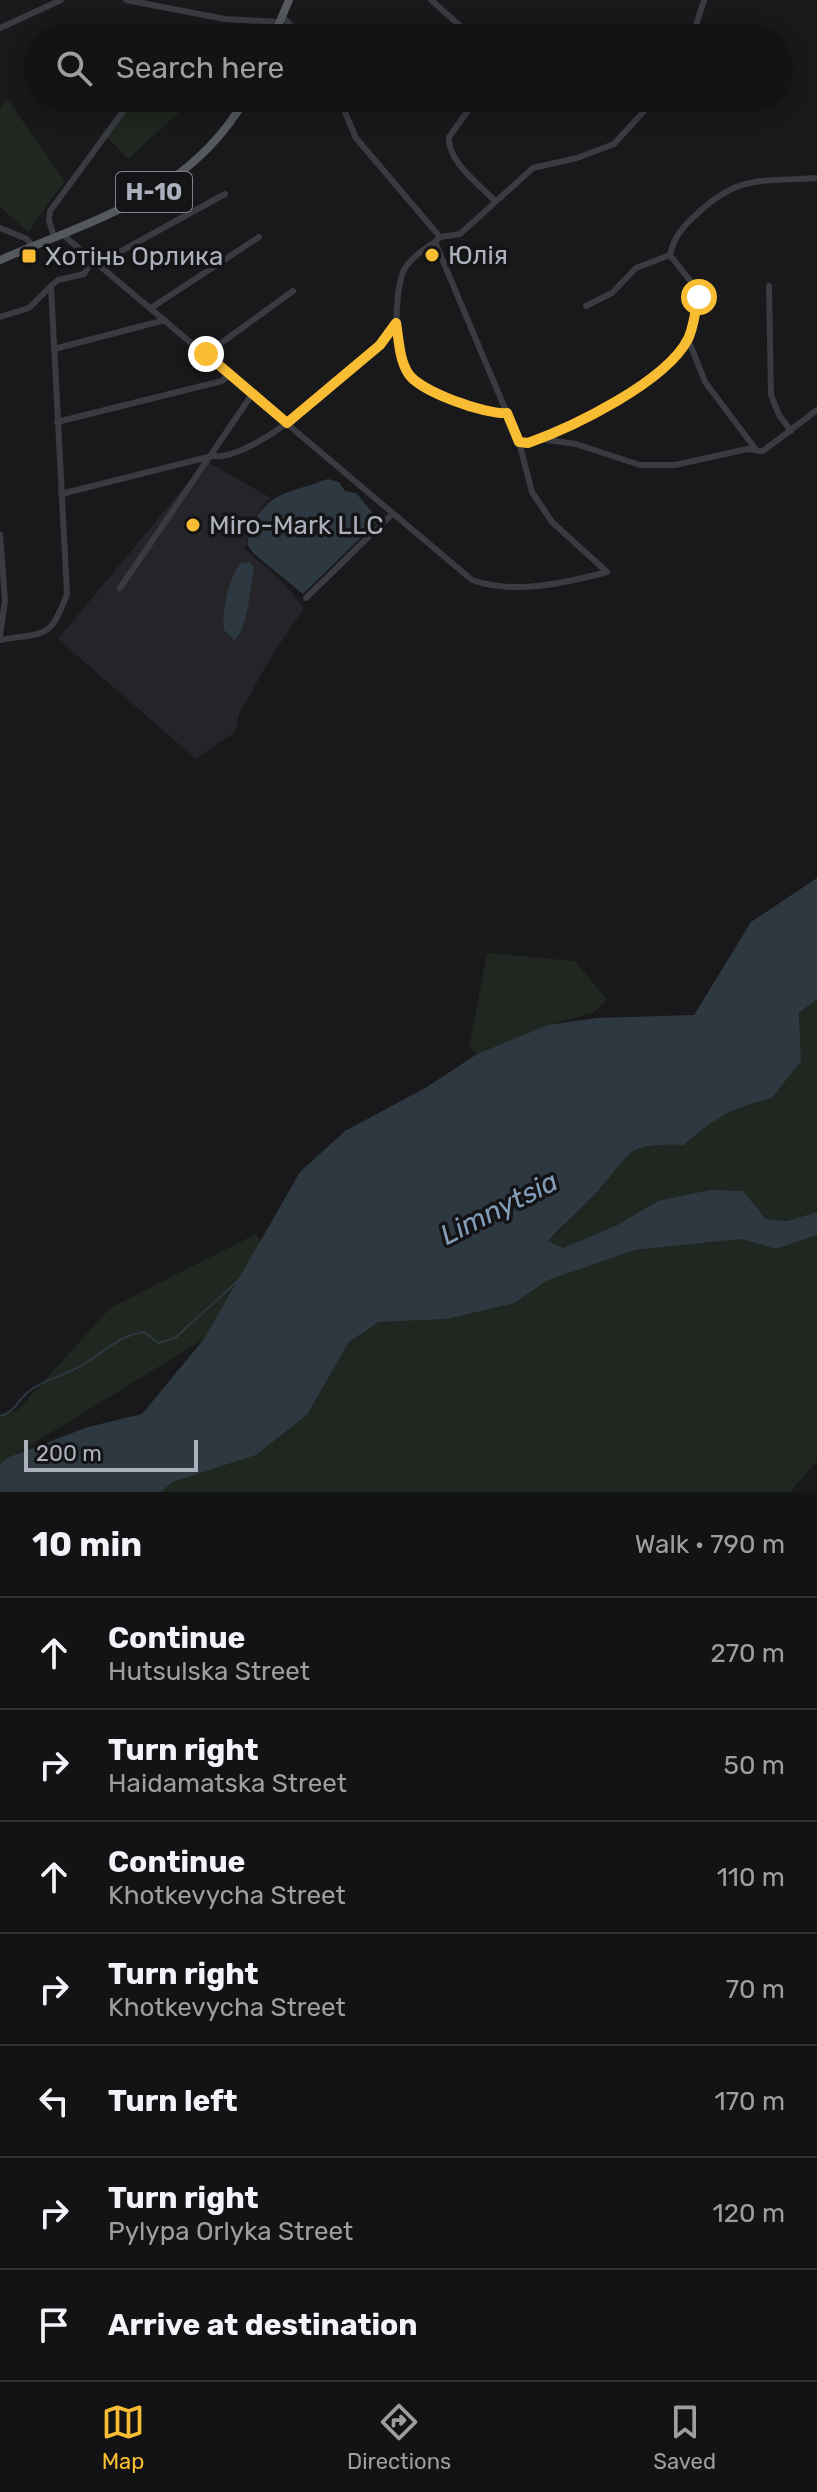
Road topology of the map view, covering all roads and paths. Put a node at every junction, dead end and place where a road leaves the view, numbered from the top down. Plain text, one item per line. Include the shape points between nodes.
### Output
1 (61, 0) edge
2 (126, 0) edge
3 (289, 0) edge
4 (431, 0) edge
5 (704, 0) edge
6 (154, 2) edge
7 (281, 19) junction
8 (279, 24) edge
9 (287, 24) edge
10 (458, 24) edge
11 (696, 24) edge
12 (0, 28) edge
13 (123, 112) edge
14 (237, 112) edge
15 (345, 112) edge
16 (467, 112) edge
17 (643, 112) edge
18 (817, 178) edge
19 (225, 194) dead end
20 (495, 201) junction
21 (0, 228) edge
22 (58, 235) junction
23 (259, 237) dead end
24 (438, 239) junction
25 (32, 246) junction
26 (670, 255) junction
27 (93, 259) junction
28 (0, 260) edge
29 (51, 286) junction
30 (769, 286) dead end
31 (293, 291) dead end
32 (586, 306) dead end
33 (151, 308) junction
34 (0, 317) edge
35 (165, 320) junction
36 (396, 323) junction
37 (688, 339) junction
38 (54, 349) junction
39 (206, 354) junction
40 (230, 374) junction
41 (253, 393) junction
42 (817, 410) edge
43 (507, 413) junction
44 (57, 422) junction
45 (287, 423) junction
46 (791, 431) junction
47 (540, 439) junction
48 (519, 442) junction
49 (757, 451) junction
50 (212, 456) junction
51 (61, 494) junction
52 (393, 513) junction
53 (0, 535) edge
54 (120, 588) dead end
55 (306, 598) dead end
56 (0, 638) edge

1 - 12 street
2 - 6 street
3 - 7 main road
4 - 10 street
5 - 11 street
6 - 7 street via 225,19
7 - 8 main road
7 - 9 street
13 - 22 street via 50,211
14 - 22 main road, Н-10 via 217,143 183,174 131,204
15 - 24 street via 356,138
16 - 20 street via 448,144
17 - 20 street via 614,144 533,168
18 - 26 street via 749,183 720,192 674,240
19 - 27 street via 116,254
20 - 24 street via 460,234
21 - 25 street
22 - 25 main road, Н-10
22 - 27 street
23 - 33 street
24 - 36 street via 404,270
24 - 43 street
25 - 28 main road, Н-10
26 - 32 street via 636,268 616,290
26 - 37 street via 699,292
27 - 29 street via 84,274
27 - 33 street
29 - 34 street via 29,308
29 - 38 street
30 - 46 street via 771,395
31 - 39 street
33 - 35 street
35 - 38 street
35 - 39 street
36 - 43 street via 403,361 414,382 479,409
36 - 45 street via 380,345
37 - 47 street via 636,389
37 - 49 street via 705,382
38 - 44 street
39 - 40 street
40 - 41 street
40 - 44 street via 222,381
41 - 45 street
41 - 50 street
42 - 46 street
43 - 48 street
44 - 51 street
45 - 50 street via 221,457
45 - 52 street
46 - 49 street via 770,448
47 - 48 street
47 - 49 street via 576,444 640,465 675,465
48 - 52 street via 540,507 607,572 552,583 489,586 472,580
50 - 51 street
50 - 54 street
51 - 56 street via 67,594 55,627
52 - 55 street
53 - 56 street via 5,600

